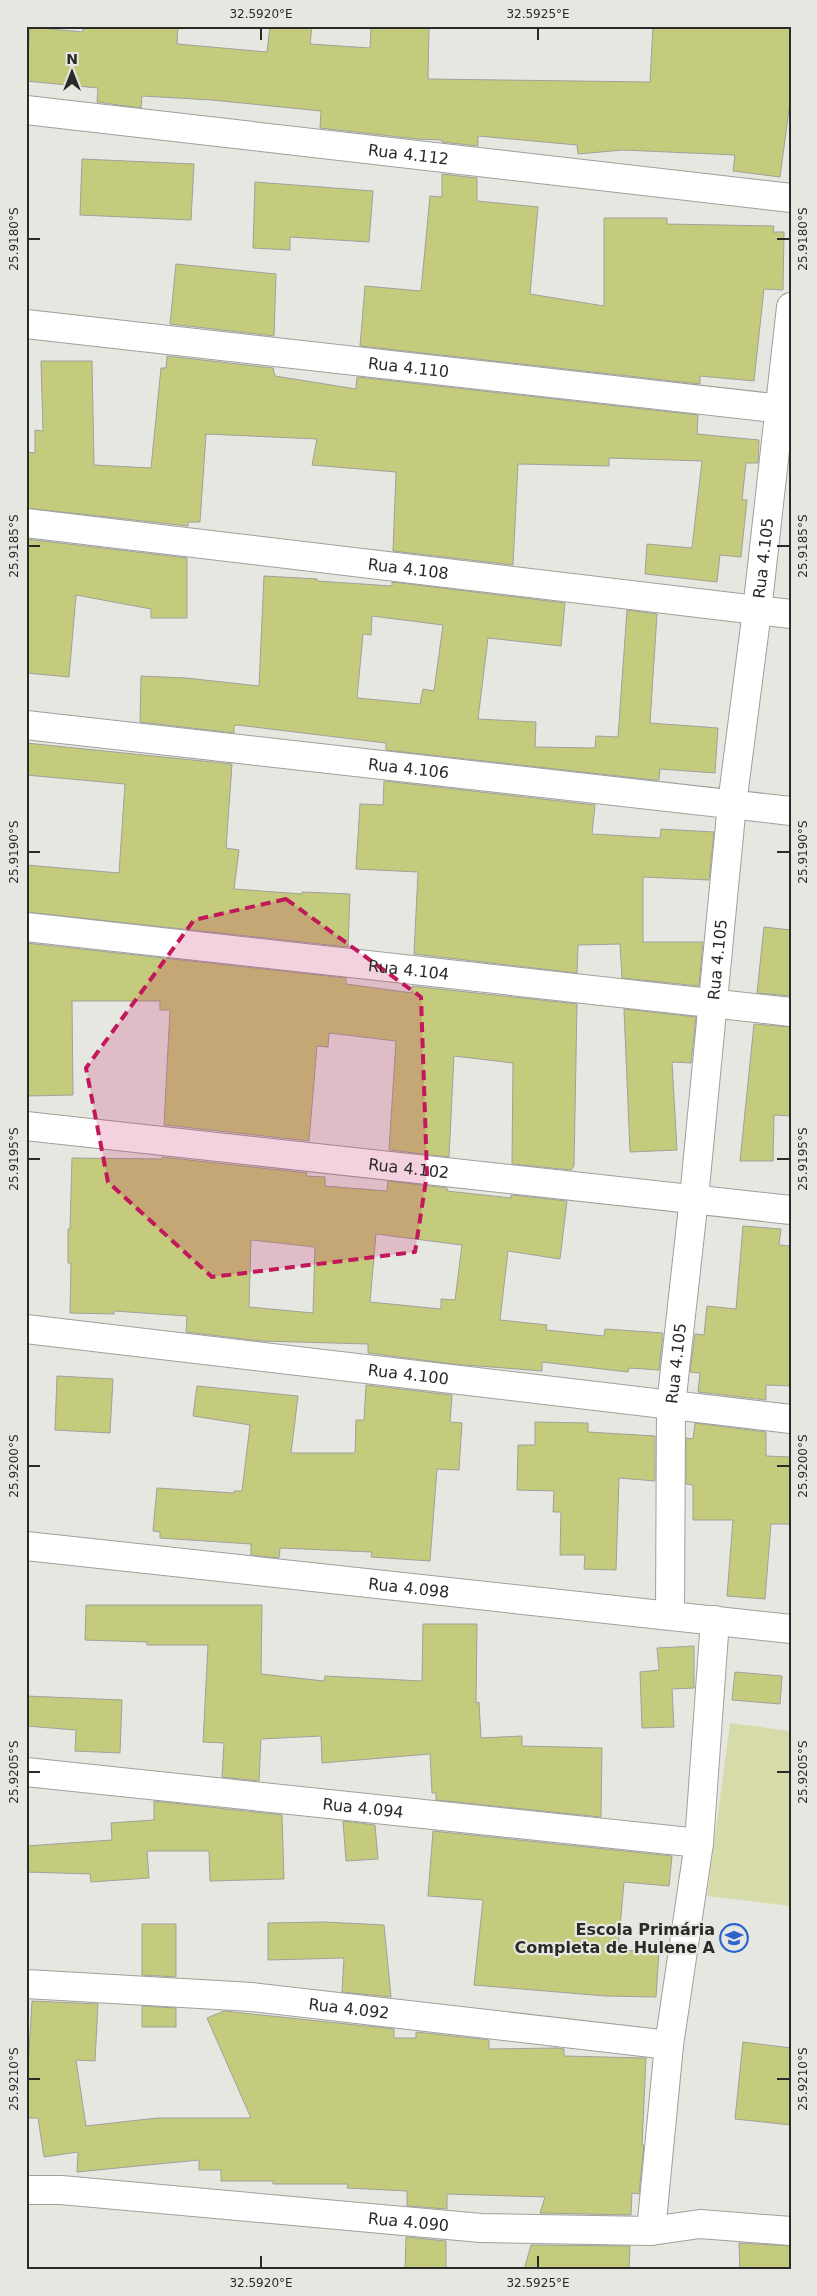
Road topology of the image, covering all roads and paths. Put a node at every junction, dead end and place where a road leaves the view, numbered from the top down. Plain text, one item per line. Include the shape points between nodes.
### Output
1 (26, 110) edge
2 (791, 198) edge
3 (791, 307) edge
4 (26, 324) edge
5 (785, 410) edge
6 (26, 523) edge
7 (757, 611) junction
8 (791, 614) edge
9 (26, 725) edge
10 (732, 804) junction
11 (791, 811) edge
12 (26, 927) edge
13 (714, 1003) junction
14 (791, 1012) edge
15 (26, 1126) edge
16 (694, 1198) junction
17 (791, 1210) edge
18 (26, 1329) edge
19 (671, 1405) junction
20 (791, 1419) edge
21 (26, 1546) edge
22 (670, 1615) junction
23 (714, 1620) junction
24 (791, 1629) edge
25 (26, 1772) edge
26 (699, 1843) junction
27 (26, 1984) edge
28 (669, 2045) junction
29 (26, 2190) edge
30 (651, 2231) junction
31 (791, 2231) edge

1 - 2 street, Rua 4.112
3 - 5 street, Rua 4.105
4 - 5 street, Rua 4.110
5 - 7 street, Rua 4.105
6 - 7 street, Rua 4.108
7 - 8 street, Rua 4.108
7 - 10 street, Rua 4.105
9 - 10 street, Rua 4.106
10 - 11 street, Rua 4.106
10 - 13 street, Rua 4.105
12 - 13 street, Rua 4.104
13 - 14 street, Rua 4.104
13 - 16 street, Rua 4.105
15 - 16 street, Rua 4.102
16 - 17 street, Rua 4.102
16 - 19 street, Rua 4.105
18 - 19 street, Rua 4.100
19 - 20 street, Rua 4.100
19 - 22 street, Rua 4.105
21 - 22 street, Rua 4.098
22 - 23 street, Rua 4.098
23 - 24 street, Rua 4.098
23 - 26 street
25 - 26 street, Rua 4.094
26 - 28 street
27 - 28 street, Rua 4.092 via 252,1997
28 - 30 street
29 - 30 street, Rua 4.090 via 61,2190 481,2228
30 - 31 street, Rua 4.090 via 700,2224

